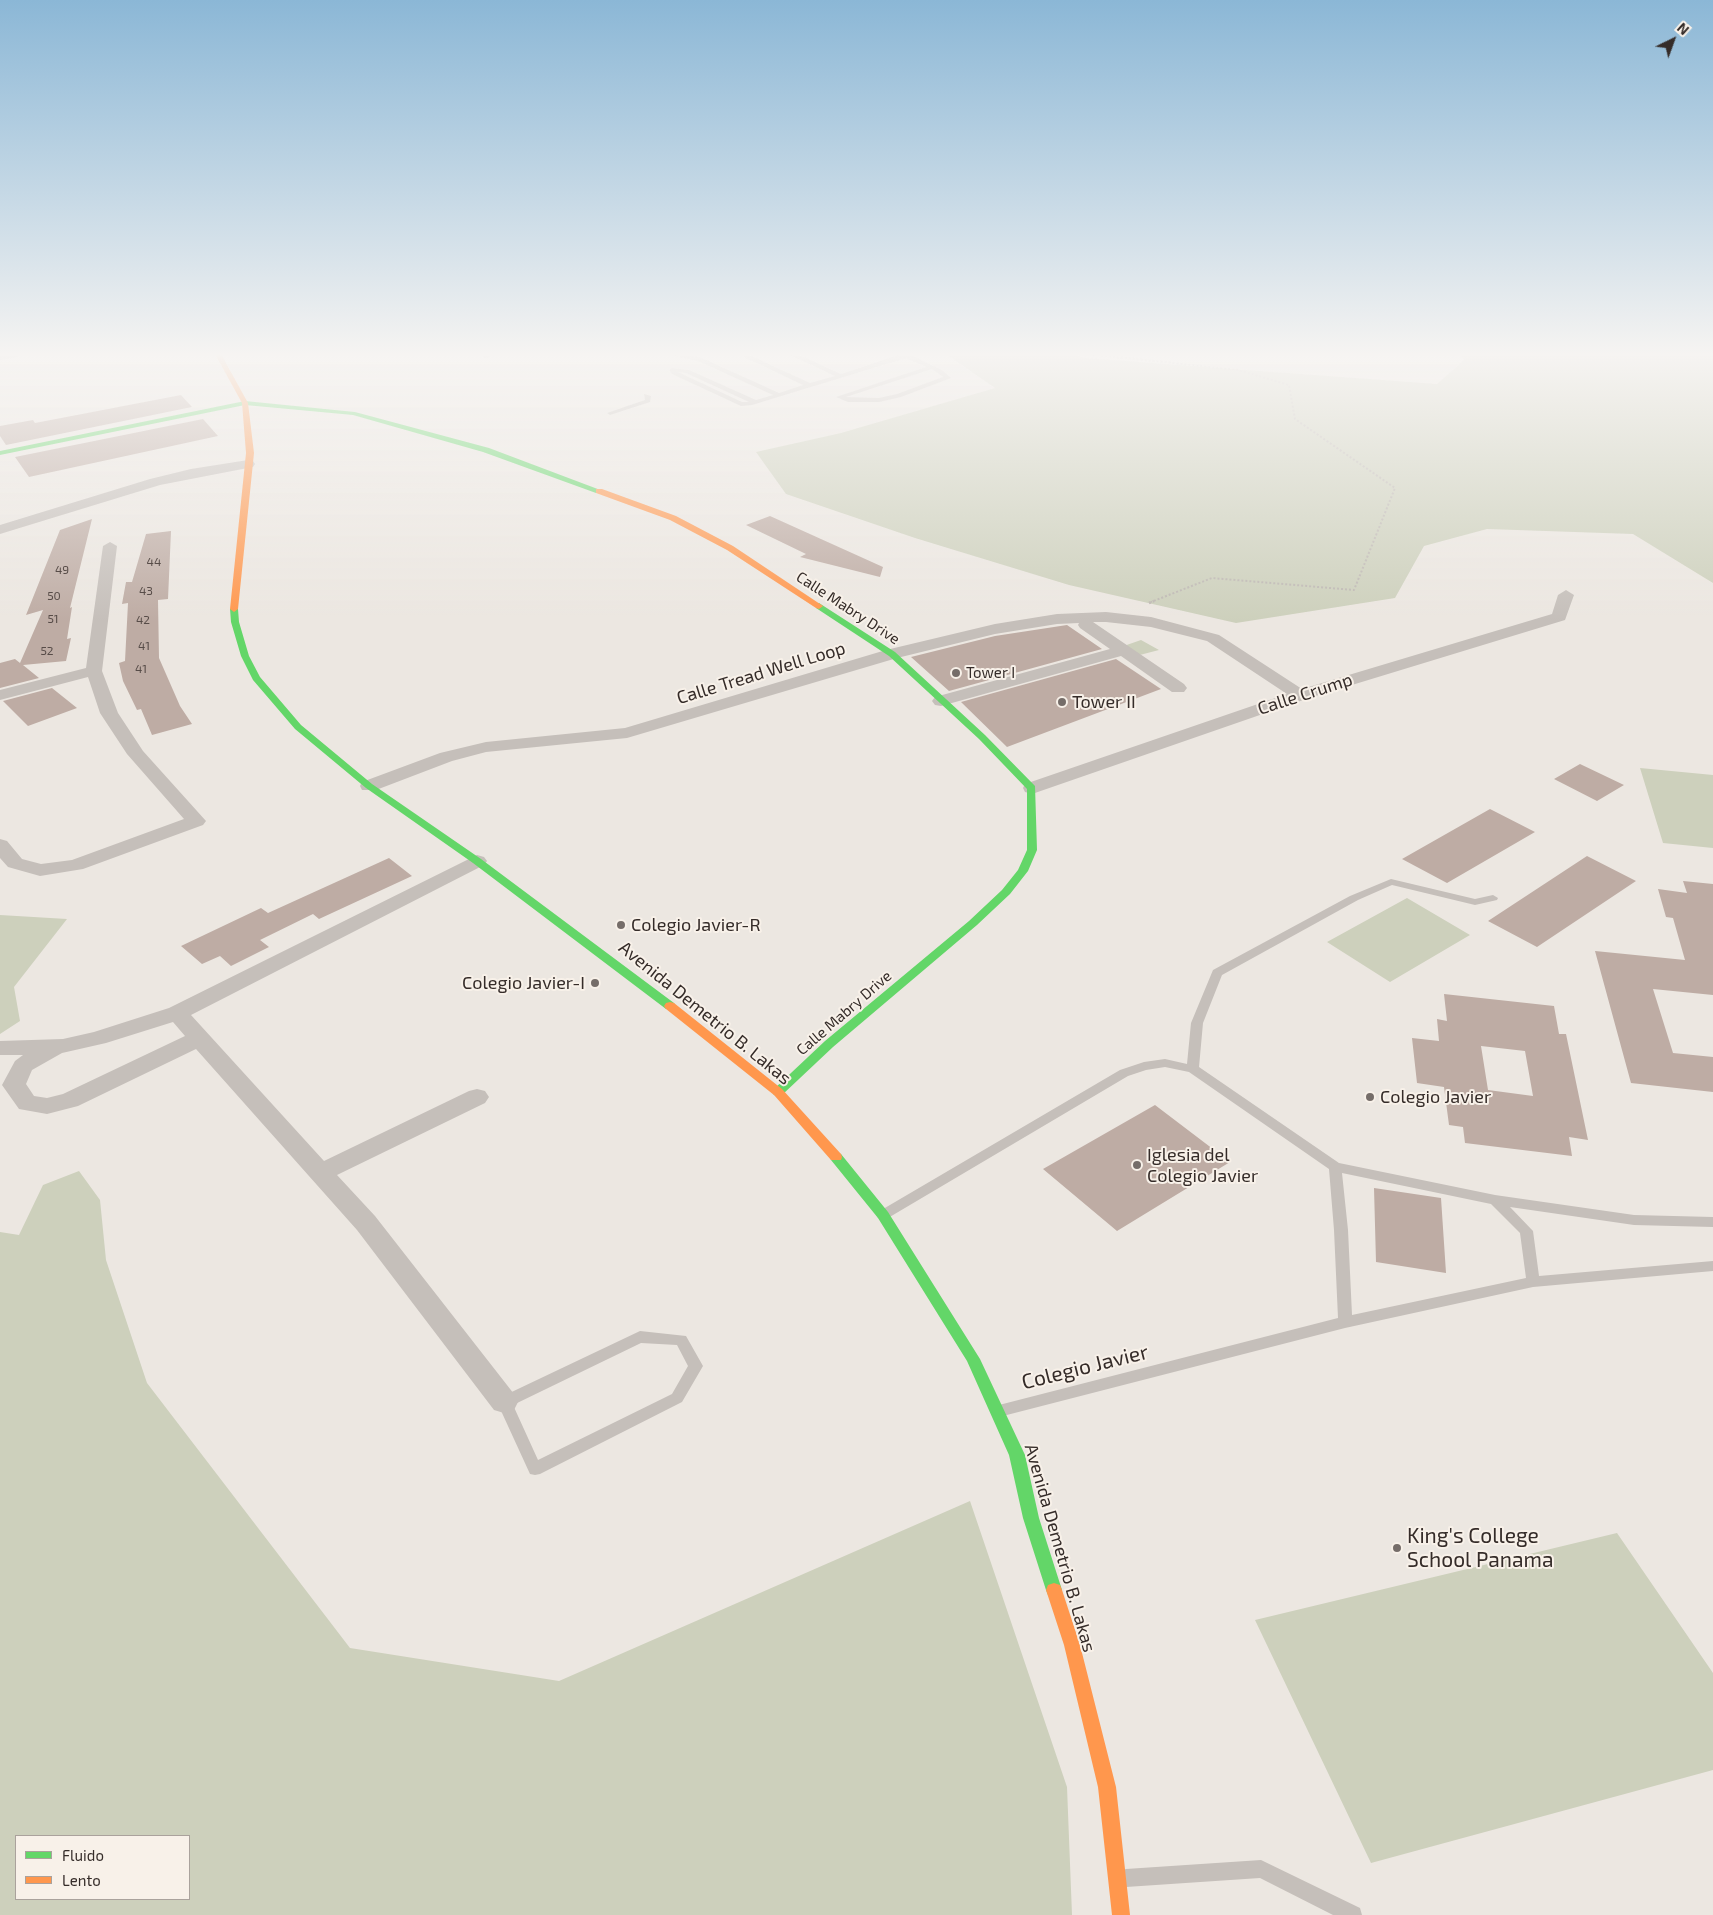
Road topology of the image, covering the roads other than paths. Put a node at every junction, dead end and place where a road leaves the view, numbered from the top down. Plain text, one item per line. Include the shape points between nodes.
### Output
1 (48, 443) edge
2 (249, 443) edge
3 (463, 443) edge
4 (0, 453) edge
5 (248, 464) junction
6 (0, 530) edge
7 (110, 546) dead end
8 (1566, 595) dead end
9 (1086, 625) dead end
10 (1122, 651) junction
11 (892, 654) junction
12 (94, 671) junction
13 (1178, 688) dead end
14 (1300, 694) junction
15 (0, 695) edge
16 (941, 701) junction
17 (369, 786) junction
18 (1032, 788) junction
19 (0, 845) edge
20 (477, 860) junction
21 (1493, 898) dead end
22 (178, 1013) junction
23 (198, 1039) junction
24 (63, 1046) junction
25 (0, 1048) edge
26 (1193, 1069) junction
27 (778, 1092) junction
28 (477, 1096) dead end
29 (1335, 1167) junction
30 (320, 1172) junction
31 (1495, 1200) junction
32 (883, 1215) junction
33 (1713, 1222) edge
34 (1713, 1266) edge
35 (1532, 1282) junction
36 (1345, 1322) junction
37 (504, 1402) junction
38 (997, 1412) junction
39 (1117, 1879) junction
40 (1121, 1915) edge
41 (1353, 1915) edge

1 - 4 street, Calle Mabry Drive
2 - 5 street, Avenida Demetrio B. Lakas
3 - 11 street, Calle Mabry Drive via 673,518 730,548
5 - 6 street via 154,482
5 - 17 street, Avenida Demetrio B. Lakas via 234,600 235,622 246,656 256,678 298,727
7 - 12 street
8 - 14 street, Calle Crump via 1559,616
9 - 10 street
10 - 13 street
10 - 16 street
11 - 14 street, Calle Tread Well Loop via 1057,619 1106,617 1174,627 1213,638
11 - 16 street, Calle Mabry Drive
11 - 17 street, Calle Tread Well Loop via 627,733 486,747 446,757
12 - 15 street
12 - 19 street via 109,713 136,754 196,822 76,865 40,870 15,863
14 - 18 street, Calle Crump
16 - 18 street, Calle Mabry Drive
17 - 20 street, Avenida Demetrio B. Lakas
18 - 27 street, Calle Mabry Drive via 1032,850 1023,871 1006,892
20 - 22 street
20 - 27 street, Avenida Demetrio B. Lakas via 650,990
21 - 26 lane via 1475,902 1391,882 1354,898 1217,973 1197,1023
22 - 23 street
22 - 24 street
23 - 24 street via 70,1100 47,1106 28,1103 14,1085 23,1066 37,1056
23 - 30 street
24 - 25 street
26 - 29 lane
26 - 32 lane via 1165,1063 1124,1073
27 - 32 street, Avenida Demetrio B. Lakas
28 - 30 street
29 - 31 lane
29 - 36 lane
30 - 37 street via 366,1223
31 - 33 lane via 1634,1220
31 - 35 lane via 1526,1231
32 - 38 street, Avenida Demetrio B. Lakas via 972,1359
34 - 35 lane, Colegio Javier
35 - 36 lane, Colegio Javier
36 - 38 lane, Colegio Javier
37 - 37 lane via 640,1337 681,1340 696,1366 677,1398 535,1468
38 - 39 street, Avenida Demetrio B. Lakas via 1017,1455 1031,1518 1072,1645 1107,1787
39 - 40 street, Avenida Demetrio B. Lakas
39 - 41 lane via 1261,1869

